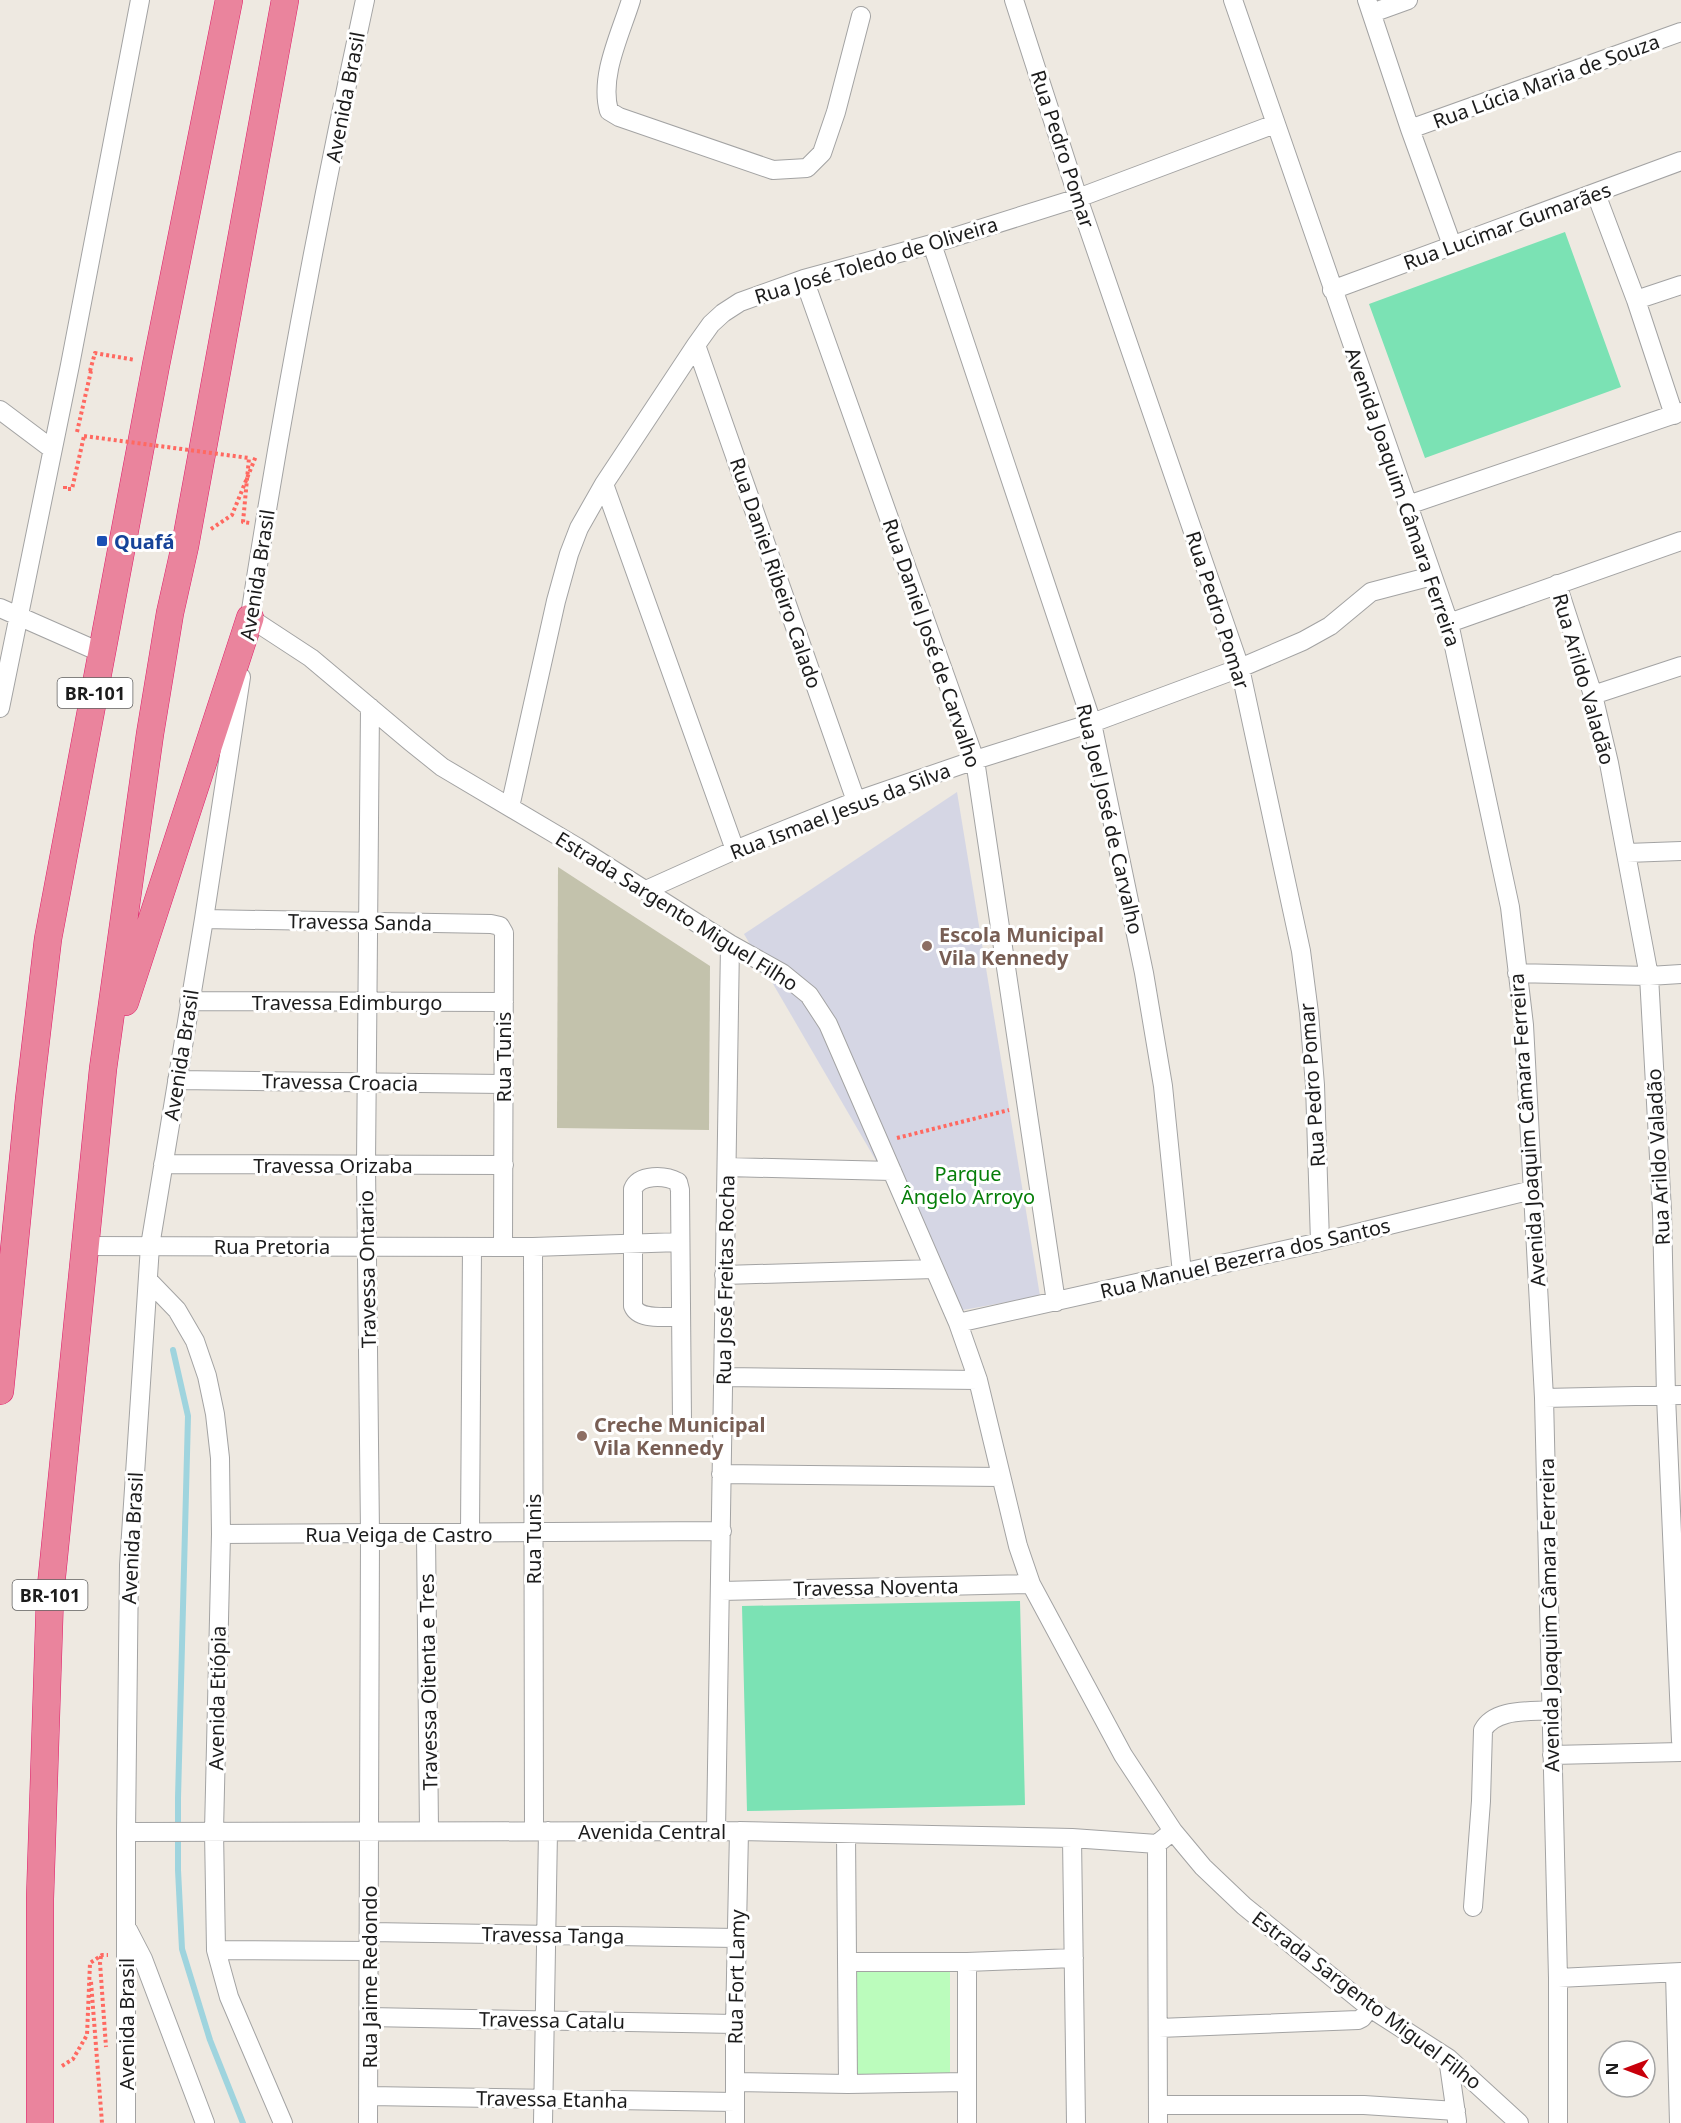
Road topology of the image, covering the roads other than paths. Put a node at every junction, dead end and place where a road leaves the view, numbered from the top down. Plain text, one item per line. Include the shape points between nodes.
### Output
1 (140, 0) edge
2 (229, 0) edge
3 (285, 0) edge
4 (365, 0) edge
5 (631, 0) edge
6 (1014, 0) edge
7 (1233, 0) edge
8 (1408, 0) edge
9 (1370, 7) edge
10 (861, 16) dead end
11 (1681, 32) edge
12 (1275, 124) junction
13 (1410, 129) junction
14 (1681, 161) edge
15 (1596, 194) junction
16 (1078, 198) junction
17 (932, 244) junction
18 (1452, 245) junction
19 (804, 279) junction
20 (1681, 285) edge
21 (1332, 290) junction
22 (1635, 300) junction
23 (696, 345) junction
24 (0, 410) edge
25 (1678, 413) edge
26 (52, 449) junction
27 (604, 484) junction
28 (1408, 505) junction
29 (1681, 541) edge
30 (1432, 576) junction
31 (1557, 584) junction
32 (0, 608) edge
33 (18, 615) junction
34 (250, 618) junction
35 (1449, 623) junction
36 (102, 653) junction
37 (1681, 666) edge
38 (1240, 668) junction
39 (1593, 695) junction
40 (370, 707) junction
41 (0, 708) edge
42 (1092, 723) junction
43 (975, 760) junction
44 (856, 801) junction
45 (510, 807) junction
46 (735, 850) junction
47 (1681, 851) edge
48 (1627, 853) junction
49 (646, 890) junction
50 (204, 919) junction
51 (368, 922) junction
52 (504, 940) joint
53 (730, 944) junction
54 (1517, 973) junction
55 (1681, 974) edge
56 (1649, 976) junction
57 (189, 1001) junction
58 (368, 1001) junction
59 (504, 1002) junction
60 (103, 1069) junction
61 (177, 1080) junction
62 (367, 1083) junction
63 (503, 1084) junction
64 (163, 1164) junction
65 (366, 1165) junction
66 (504, 1165) junction
67 (727, 1167) junction
68 (892, 1171) junction
69 (1532, 1190) junction
70 (632, 1242) junction
71 (680, 1242) junction
72 (1320, 1242) junction
73 (84, 1246) junction
74 (150, 1246) junction
75 (368, 1247) junction
76 (472, 1247) junction
77 (503, 1247) junction
78 (533, 1247) junction
79 (934, 1269) junction
80 (1182, 1273) junction
81 (724, 1275) junction
82 (148, 1280) junction
83 (1056, 1302) junction
84 (680, 1317) junction
85 (958, 1323) junction
86 (723, 1377) junction
87 (978, 1380) junction
88 (0, 1391) edge
89 (1673, 1396) edge
90 (1544, 1398) junction
91 (682, 1421) dead end
92 (721, 1474) junction
93 (1001, 1477) junction
94 (722, 1531) junction
95 (470, 1533) junction
96 (533, 1533) junction
97 (221, 1534) junction
98 (370, 1534) junction
99 (426, 1534) junction
100 (1030, 1584) junction
101 (721, 1591) junction
102 (1552, 1710) junction
103 (1681, 1741) edge
104 (1681, 1752) edge
105 (1552, 1755) junction
106 (739, 1830) junction
107 (214, 1831) junction
108 (370, 1831) junction
109 (429, 1831) junction
110 (541, 1831) junction
111 (716, 1831) junction
112 (1173, 1831) junction
113 (126, 1832) junction
114 (846, 1834) junction
115 (1072, 1838) junction
116 (1157, 1844) junction
117 (1473, 1907) dead end
118 (126, 1925) junction
119 (370, 1932) junction
120 (547, 1935) junction
121 (736, 1938) junction
122 (216, 1950) junction
123 (370, 1951) junction
124 (1074, 1958) junction
125 (848, 1962) junction
126 (967, 1962) junction
127 (1678, 1972) edge
128 (1558, 1977) junction
129 (1364, 2014) junction
130 (369, 2017) junction
131 (545, 2020) junction
132 (735, 2024) junction
133 (1159, 2028) junction
134 (1448, 2058) junction
135 (735, 2082) junction
136 (966, 2082) junction
137 (848, 2084) junction
138 (369, 2096) junction
139 (544, 2099) junction
140 (735, 2102) junction
141 (1158, 2114) edge
142 (1457, 2117) edge
143 (40, 2123) edge
144 (126, 2123) edge
145 (205, 2123) edge
146 (283, 2123) edge
147 (368, 2123) edge
148 (543, 2123) edge
149 (735, 2123) edge
150 (967, 2123) edge
151 (1076, 2123) edge
152 (1519, 2123) edge
153 (1558, 2123) edge
154 (1679, 2123) edge

1 - 26 street
2 - 36 highway, BR-101
3 - 60 highway, BR-101 via 170,613
4 - 34 street, Avenida Brasil via 279,438
5 - 10 street via 609,70 609,111 773,170 807,168 822,153
6 - 16 street, Rua Pedro Pomar
7 - 12 street, Avenida Joaquim Câmara Ferreira
8 - 9 street
9 - 13 street
11 - 13 street, Rua Lúcia Maria de Souza
12 - 16 street, Rua José Toledo de Oliveira
12 - 21 street, Avenida Joaquim Câmara Ferreira
13 - 18 street
14 - 15 street, Rua Lucimar Gumarães
15 - 18 street, Rua Lucimar Gumarães
15 - 22 street
16 - 17 street, Rua José Toledo de Oliveira
16 - 38 street, Rua Pedro Pomar
17 - 19 street, Rua José Toledo de Oliveira
17 - 42 street, Rua Joel José de Carvalho
18 - 21 street, Rua Lucimar Gumarães
19 - 23 street, Rua José Toledo de Oliveira via 740,302 711,324
19 - 43 street, Rua Daniel José de Carvalho
20 - 22 street
21 - 28 street, Avenida Joaquim Câmara Ferreira
22 - 25 street
23 - 27 street, Rua José Toledo de Oliveira
23 - 44 street, Rua Daniel Ribeiro Calado
24 - 26 street
25 - 28 street
26 - 33 street
27 - 45 street, Rua José Toledo de Oliveira via 569,554
27 - 46 street
28 - 30 street, Avenida Joaquim Câmara Ferreira
29 - 31 street
30 - 35 street, Avenida Joaquim Câmara Ferreira
30 - 38 street, Rua Ismael Jesus da Silva via 1371,592 1330,626
31 - 35 street
31 - 39 street, Rua Arildo Valadão
32 - 33 street
33 - 36 street
33 - 41 street
34 - 40 street, Estrada Sargento Miguel Filho via 311,658
34 - 50 street, Avenida Brasil
34 - 60 highway
35 - 54 street, Avenida Joaquim Câmara Ferreira via 1510,907
36 - 88 highway, BR-101 via 48,939
37 - 39 street
38 - 42 street, Rua Ismael Jesus da Silva
38 - 72 street, Rua Pedro Pomar via 1302,962 1315,1085
39 - 48 street, Rua Arildo Valadão
40 - 45 street, Estrada Sargento Miguel Filho via 442,766
40 - 51 street, Travessa Ontario
42 - 43 street, Rua Ismael Jesus da Silva
42 - 80 street, Rua Joel José de Carvalho via 1146,984 1162,1086
43 - 44 street, Rua Ismael Jesus da Silva
43 - 83 street, Rua Daniel José de Carvalho
44 - 46 street, Rua Ismael Jesus da Silva
45 - 49 street, Estrada Sargento Miguel Filho
46 - 49 street, Rua Ismael Jesus da Silva
47 - 48 street
48 - 56 street, Rua Arildo Valadão
49 - 53 street, Estrada Sargento Miguel Filho
50 - 51 street, Travessa Sanda
50 - 57 street, Avenida Brasil
51 - 52 street, Travessa Sanda via 491,924 500,926
51 - 58 street, Travessa Ontario
52 - 59 street, Rua Tunis
53 - 67 street, Rua José Freitas Rocha
53 - 68 street, Estrada Sargento Miguel Filho via 782,973 809,995 828,1024
54 - 56 street
54 - 69 street, Avenida Joaquim Câmara Ferreira via 1524,1025
55 - 56 street
56 - 89 street, Rua Arildo Valadão
57 - 58 street, Travessa Edimburgo
57 - 61 street, Avenida Brasil
58 - 59 street, Travessa Edimburgo
58 - 62 street, Travessa Ontario
59 - 63 street, Rua Tunis
60 - 73 highway, BR-101
61 - 62 street, Travessa Croacia
61 - 64 street, Avenida Brasil
62 - 63 street, Travessa Croacia
62 - 65 street, Travessa Ontario
63 - 66 street, Rua Tunis
64 - 65 street, Travessa Orizaba
64 - 74 street, Avenida Brasil
65 - 66 street, Travessa Orizaba
65 - 75 street, Travessa Ontario
66 - 77 street, Rua Tunis
67 - 68 street
67 - 81 street, Rua José Freitas Rocha
68 - 79 street, Estrada Sargento Miguel Filho
69 - 72 street, Rua Manuel Bezerra dos Santos
69 - 90 street, Avenida Joaquim Câmara Ferreira
70 - 71 street, Rua Pretoria
70 - 71 street via 635,1184 644,1178 665,1177 678,1182 680,1190
70 - 78 street, Rua Pretoria
70 - 84 street via 635,1311 642,1316
71 - 84 street
72 - 80 street, Rua Manuel Bezerra dos Santos
73 - 74 street, Rua Pretoria
73 - 143 highway, BR-101 via 50,1596 40,1899
74 - 75 street, Rua Pretoria
74 - 82 street, Avenida Brasil
75 - 76 street, Rua Pretoria
75 - 98 street, Travessa Ontario
76 - 77 street, Rua Pretoria
76 - 95 street
77 - 78 street, Rua Pretoria
78 - 96 street, Rua Tunis
79 - 81 street
79 - 85 street, Estrada Sargento Miguel Filho
80 - 83 street, Rua Manuel Bezerra dos Santos
81 - 86 street, Rua José Freitas Rocha
82 - 97 street, Avenida Etiópia via 177,1310 195,1341 207,1376 220,1458
82 - 113 street, Avenida Brasil via 129,1565
83 - 85 street, Rua Manuel Bezerra dos Santos
84 - 91 street
85 - 87 street, Estrada Sargento Miguel Filho
86 - 87 street
86 - 92 street, Rua José Freitas Rocha
87 - 93 street, Estrada Sargento Miguel Filho
89 - 90 street
89 - 103 street, Rua Arildo Valadão
90 - 102 street, Avenida Joaquim Câmara Ferreira
92 - 93 street
92 - 94 street, Rua José Freitas Rocha
93 - 100 street, Estrada Sargento Miguel Filho
94 - 96 street, Rua Veiga de Castro
94 - 101 street, Rua José Freitas Rocha
95 - 96 street, Rua Veiga de Castro
95 - 99 street, Rua Veiga de Castro
96 - 110 street, Rua Tunis
97 - 98 street, Rua Veiga de Castro
97 - 107 street, Avenida Etiópia
98 - 99 street, Rua Veiga de Castro
98 - 108 street, Travessa Ontario
99 - 109 street, Travessa Oitenta e Tres
100 - 101 street, Travessa Noventa
100 - 112 street, Estrada Sargento Miguel Filho via 1124,1755
101 - 111 street, Rua José Freitas Rocha
102 - 105 street, Avenida Joaquim Câmara Ferreira
102 - 117 street via 1506,1714 1493,1718 1483,1730
104 - 105 street
105 - 128 street, Avenida Joaquim Câmara Ferreira
106 - 111 street, Avenida Central
106 - 114 street, Avenida Central
106 - 121 street, Rua Fort Lamy
107 - 108 street, Avenida Central
107 - 113 street, Avenida Central
107 - 122 street, Avenida Etiópia
108 - 109 street, Avenida Central
108 - 119 street, Rua Jaime Redondo
109 - 110 street, Avenida Central
110 - 111 street, Avenida Central
110 - 120 street, Rua Tunis
112 - 116 street
112 - 129 street, Estrada Sargento Miguel Filho via 1203,1867
113 - 118 street, Avenida Brasil
114 - 115 street, Avenida Central
114 - 125 street
115 - 116 street, Avenida Central
115 - 124 street
116 - 133 street
118 - 144 street, Avenida Brasil
118 - 145 street via 143,1959
119 - 120 street, Travessa Tanga
119 - 123 street, Rua Jaime Redondo
120 - 121 street, Travessa Tanga
120 - 131 street, Rua Tunis
121 - 132 street, Rua Fort Lamy
122 - 123 street
122 - 146 street, Avenida Etiópia via 229,1997
123 - 130 street, Rua Jaime Redondo
124 - 126 street
124 - 151 street
125 - 126 street
125 - 137 street
126 - 136 street
127 - 128 street
127 - 154 street
128 - 153 street, Avenida Joaquim Câmara Ferreira
129 - 133 street
129 - 134 street, Estrada Sargento Miguel Filho
130 - 131 street, Travessa Catalu
130 - 138 street, Rua Jaime Redondo
131 - 132 street, Travessa Catalu
131 - 139 street, Rua Tunis
132 - 135 street, Rua Fort Lamy
133 - 141 street
134 - 142 street
134 - 152 street, Estrada Sargento Miguel Filho
135 - 137 street
135 - 140 street, Rua Fort Lamy
136 - 137 street
136 - 150 street
138 - 139 street, Travessa Etanha
138 - 147 street, Rua Jaime Redondo
139 - 140 street, Travessa Etanha
139 - 148 street, Rua Tunis
140 - 149 street, Rua Fort Lamy
141 - 142 street via 1364,2105

